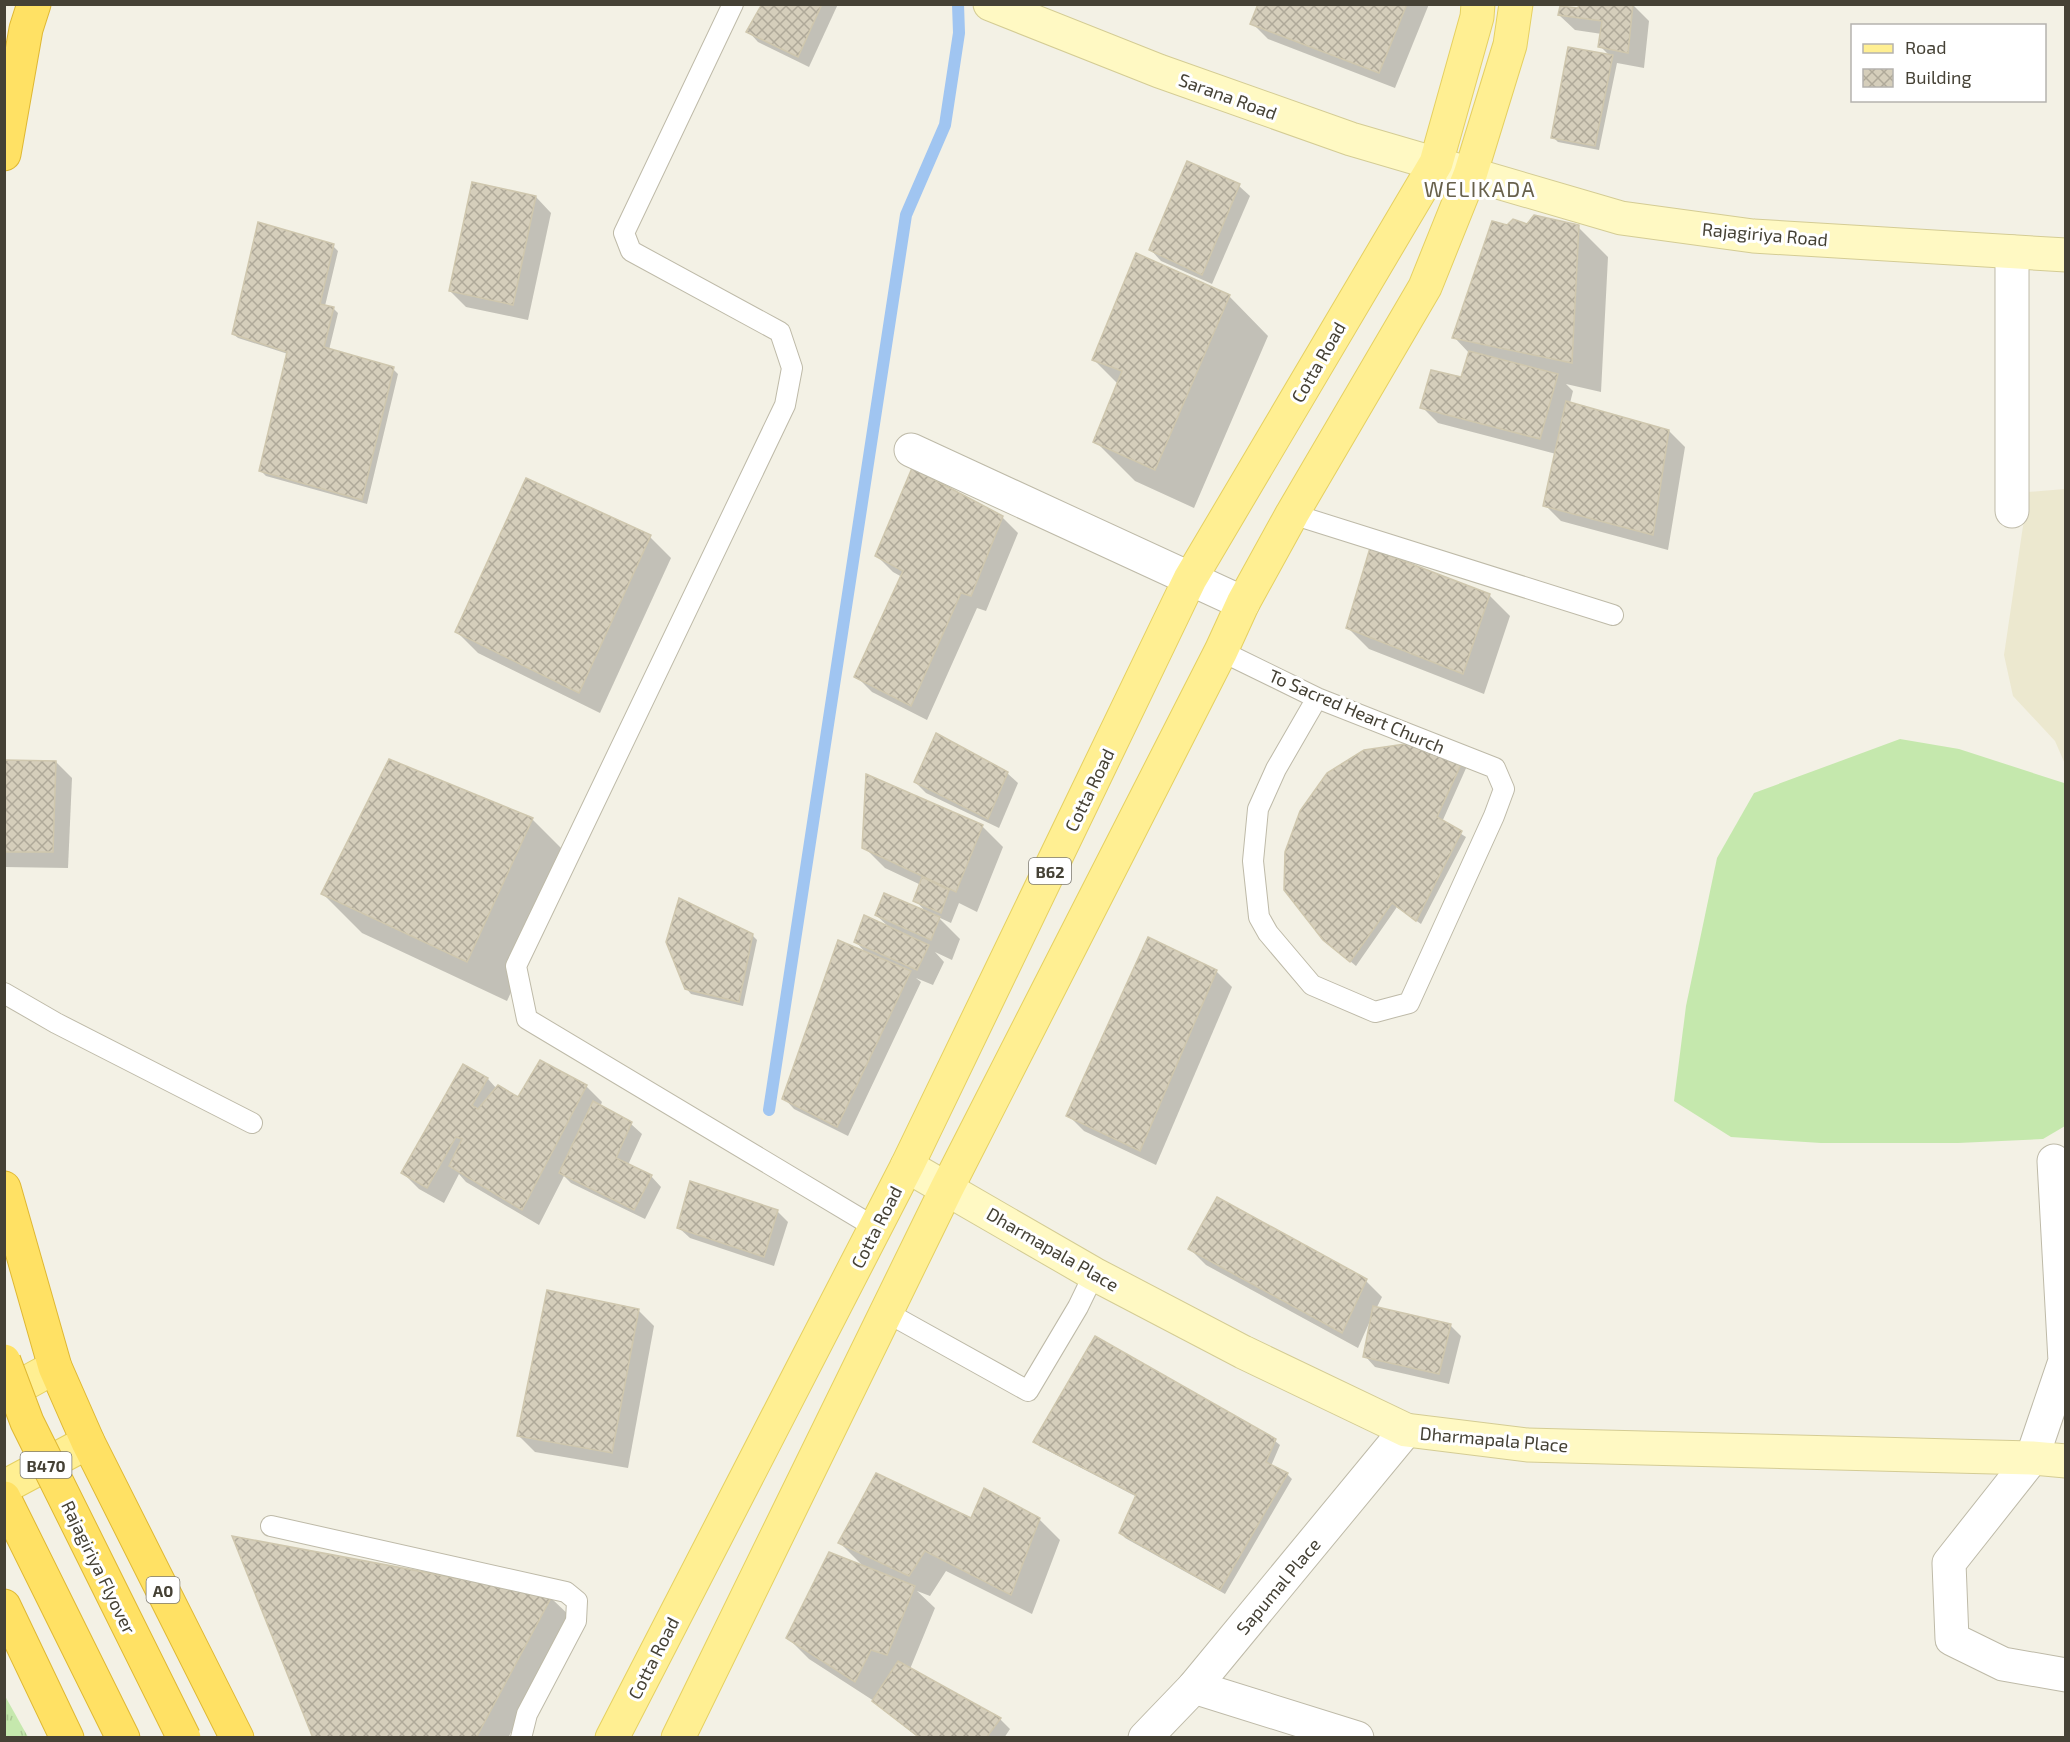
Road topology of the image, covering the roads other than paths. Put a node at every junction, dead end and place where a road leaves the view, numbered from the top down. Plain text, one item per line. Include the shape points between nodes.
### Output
1 (733, 4) edge
2 (1478, 4) edge
3 (1516, 4) edge
4 (999, 8) edge
5 (30, 17) edge
6 (4, 87) edge
7 (4, 154) edge
8 (1436, 163) junction
9 (1470, 175) junction
10 (2012, 252) junction
11 (2066, 255) edge
12 (911, 450) dead end
13 (2012, 511) dead end
14 (1292, 514) junction
15 (1190, 579) junction
16 (1243, 603) junction
17 (1613, 615) dead end
18 (1221, 651) junction
19 (1317, 698) junction
20 (4, 993) edge
21 (252, 1123) dead end
22 (2054, 1161) dead end
23 (907, 1166) junction
24 (4, 1188) edge
25 (947, 1188) junction
26 (876, 1228) junction
27 (1094, 1274) junction
28 (886, 1312) junction
29 (4, 1361) edge
30 (55, 1367) junction
31 (4, 1395) edge
32 (1406, 1430) junction
33 (88, 1442) junction
34 (2032, 1458) junction
35 (2066, 1461) edge
36 (4, 1487) edge
37 (4, 1498) edge
38 (271, 1526) dead end
39 (4, 1606) edge
40 (2066, 1675) edge
41 (1194, 1687) junction
42 (67, 1737) edge
43 (123, 1737) edge
44 (184, 1737) edge
45 (237, 1737) edge
46 (521, 1737) edge
47 (612, 1737) edge
48 (678, 1737) edge
49 (1145, 1737) edge
50 (1356, 1737) edge

1 - 26 lane via 624,233 631,250 780,332 792,368 786,405 516,966 527,1019
2 - 8 main road, Cotta Road / B62
3 - 9 main road via 1510,45
4 - 8 street, Sarana Road via 1340,136
5 - 6 highway
5 - 7 highway
8 - 9 street, Sarana Road
8 - 15 main road, Cotta Road / B62
9 - 10 street, Rajagiriya Road via 1621,218 1753,236
9 - 14 main road via 1425,287
10 - 11 street, Rajagiriya Road
10 - 13 street
12 - 15 street
14 - 16 main road
14 - 17 lane
15 - 16 street
15 - 23 main road, Cotta Road / B62
16 - 18 main road
18 - 19 lane, To Sacred Heart Church
18 - 25 main road
19 - 19 lane, To Sacred Heart Church via 1495,768 1504,789 1409,1003 1375,1012 1312,985 1259,917 1253,861 1258,809
20 - 21 lane
22 - 34 street via 2065,1361
23 - 25 street, Dharmapala Place
23 - 26 main road, Cotta Road / B62
24 - 30 highway, A0
25 - 27 street, Dharmapala Place
25 - 28 main road
26 - 47 main road, Cotta Road / B62
27 - 28 lane via 1028,1391
27 - 32 street, Dharmapala Place via 1243,1352
28 - 48 main road
29 - 44 highway, Rajagiriya Flyover, bridge via 27,1422
30 - 31 main road
30 - 33 highway, A0
32 - 34 street, Dharmapala Place via 1527,1445
32 - 41 street, Sapumal Place
33 - 36 main road, B470
33 - 45 highway, A0
34 - 35 street, Dharmapala Place
34 - 40 street via 1949,1563 1952,1639 2003,1664
37 - 43 highway
38 - 46 lane via 566,1592 577,1601 576,1621 527,1714
39 - 42 highway
41 - 49 street, Sapumal Place
41 - 50 street

